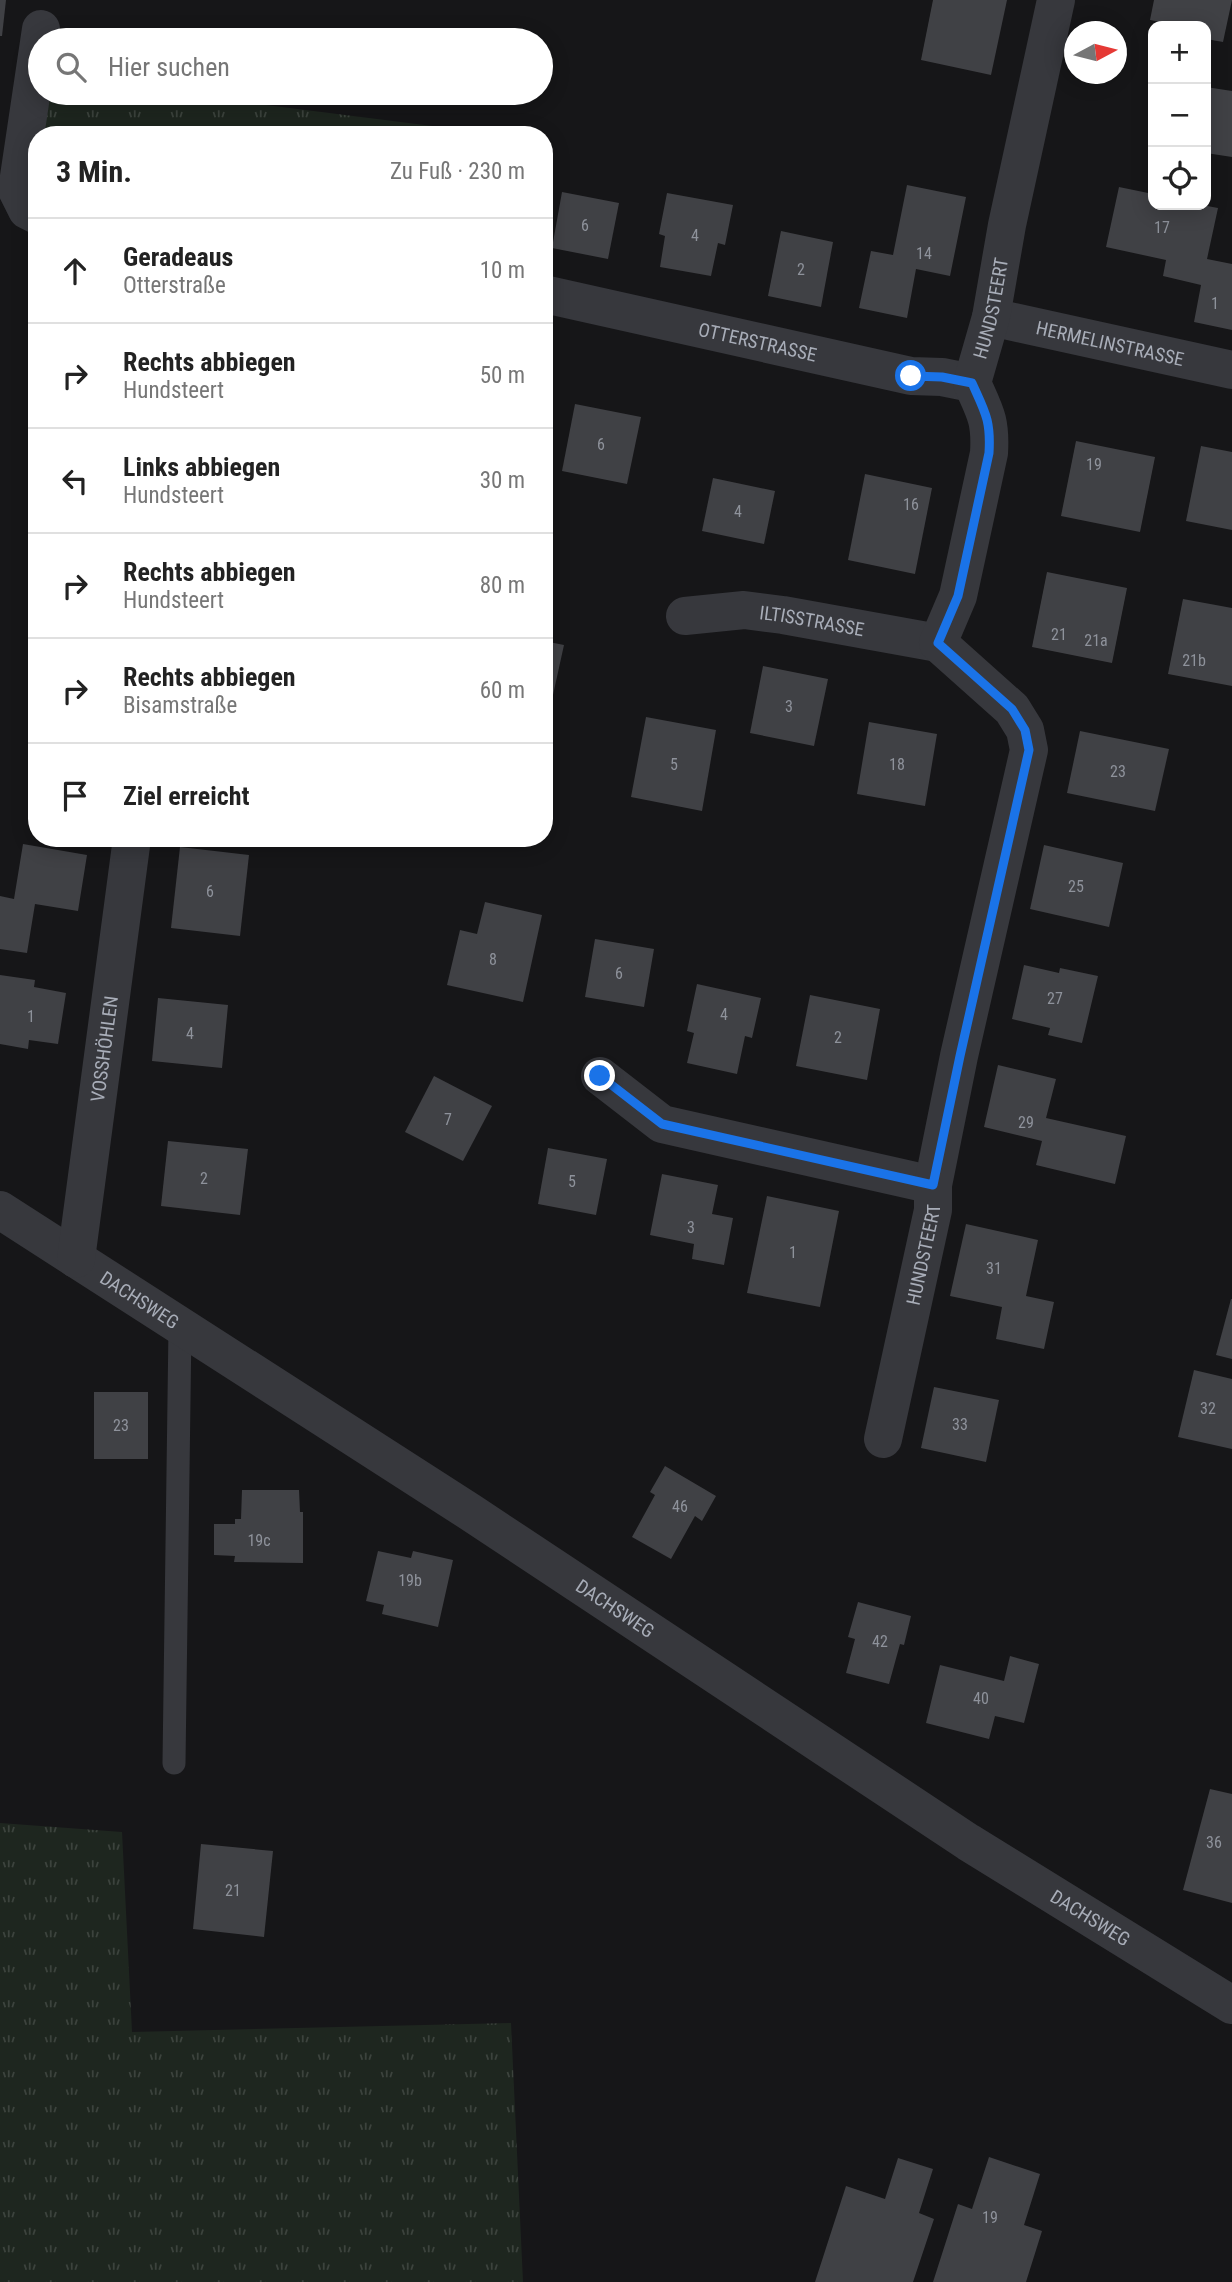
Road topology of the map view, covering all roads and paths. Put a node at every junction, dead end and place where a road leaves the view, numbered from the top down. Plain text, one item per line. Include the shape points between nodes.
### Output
1 (1056, 0) edge
2 (30, 105) edge
3 (28, 210) edge
4 (553, 296) edge
5 (991, 317) junction
6 (1232, 370) edge
7 (972, 383) junction
8 (685, 616) dead end
9 (938, 643) junction
10 (131, 847) edge
11 (600, 1076) dead end
12 (933, 1185) junction
13 (0, 1210) edge
14 (76, 1259) junction
15 (180, 1327) junction
16 (883, 1439) dead end
17 (174, 1763) dead end
18 (1232, 2005) edge

1 - 5 street, HUNDSTEERT
2 - 3 street via 17,190
4 - 7 street, OTTERSTRASSE via 911,376
5 - 6 street, HERMELINSTRASSE
5 - 7 street, HUNDSTEERT
7 - 9 street, HUNDSTEERT via 987,415 989,453 958,596
8 - 9 street, ILTISSTRASSE via 744,610
9 - 12 street, HUNDSTEERT via 1012,709 1025,730 1029,750
10 - 14 street, VOSSHÖHLEN
11 - 12 street via 662,1124
12 - 16 street, HUNDSTEERT via 933,1210
13 - 14 street, DACHSWEG
14 - 15 street, DACHSWEG
15 - 17 lane
15 - 18 street, DACHSWEG via 968,1842

